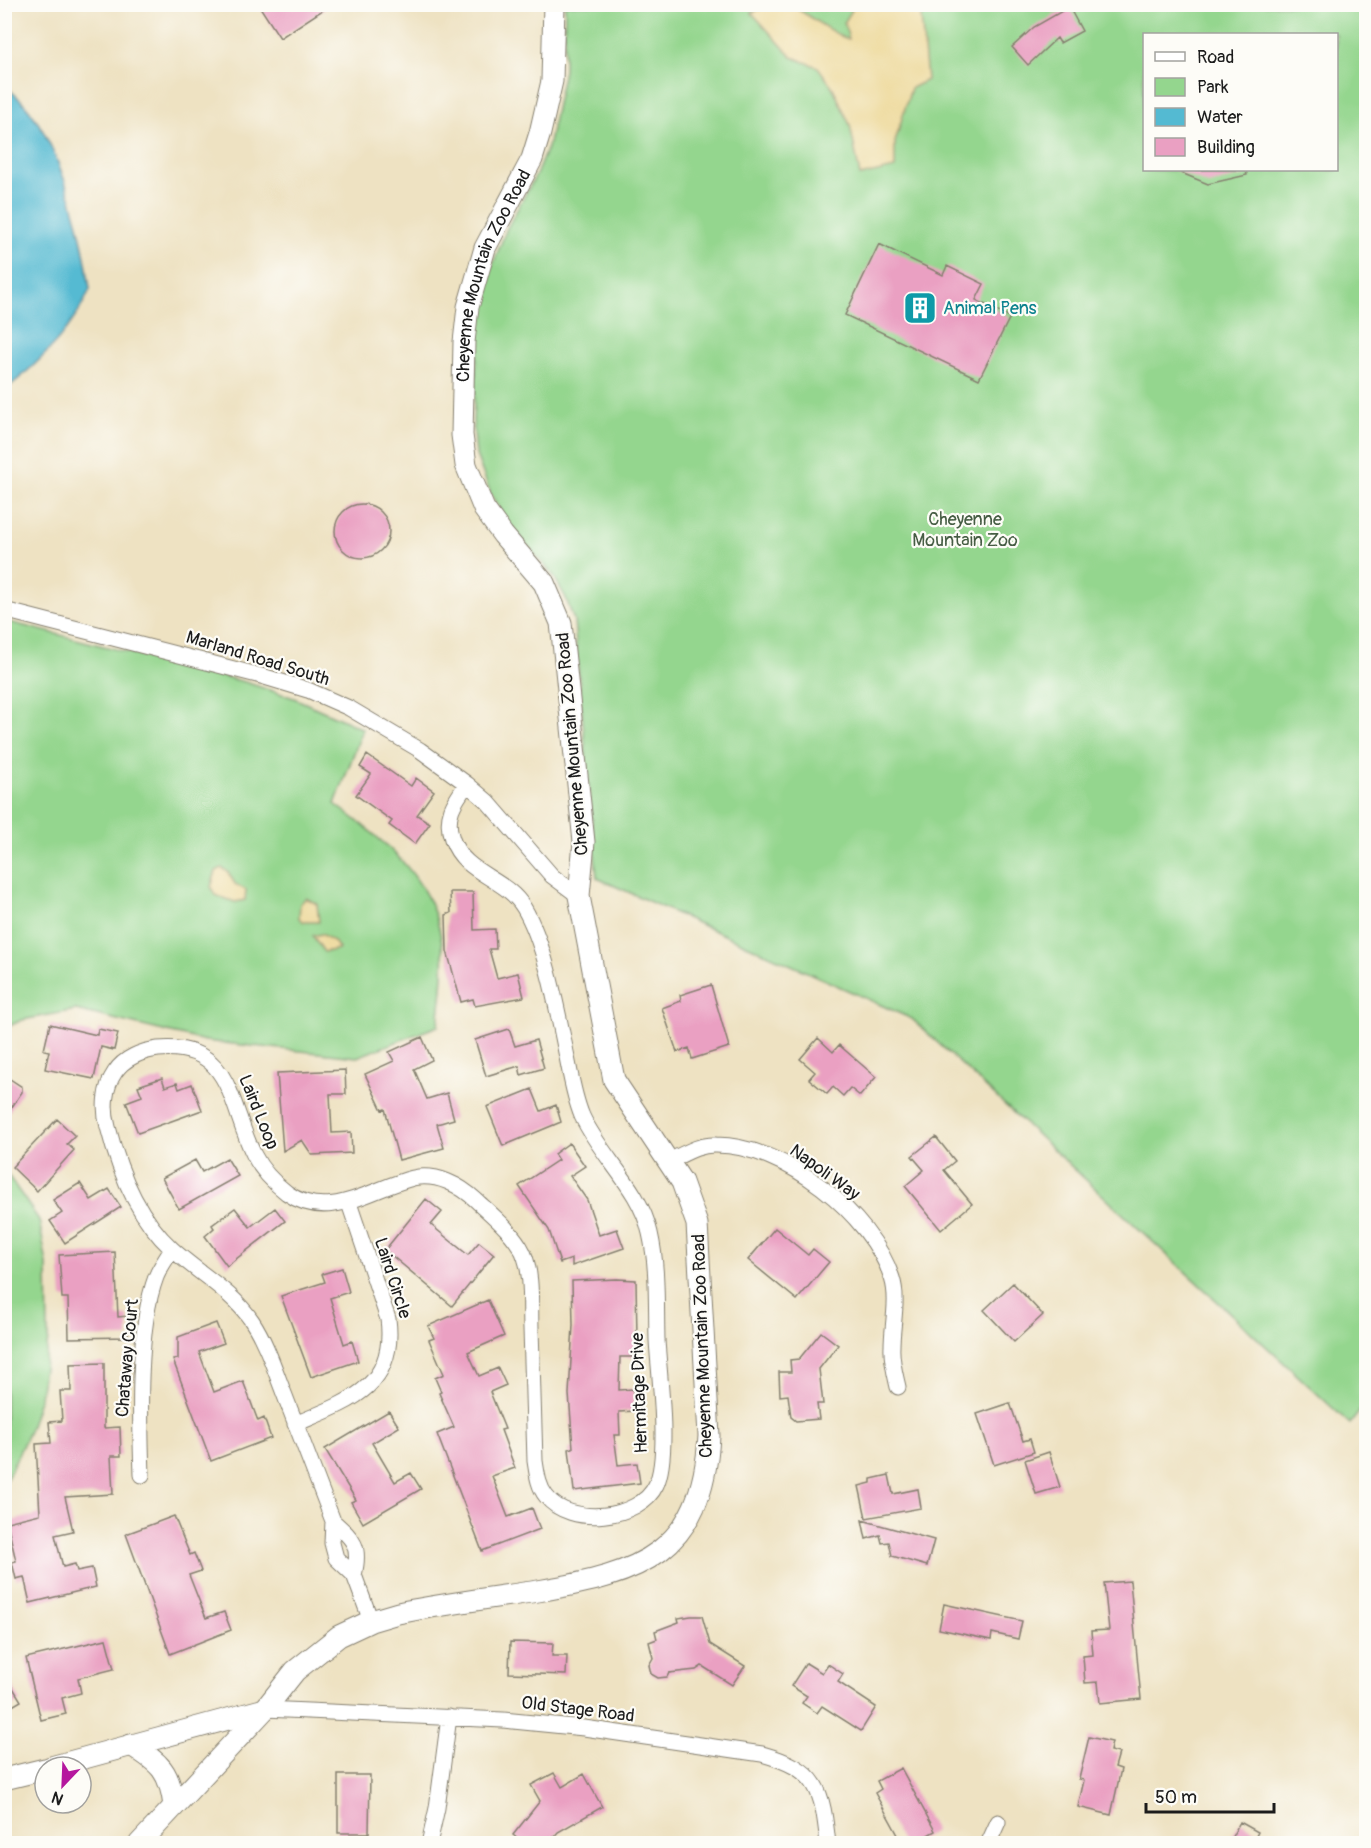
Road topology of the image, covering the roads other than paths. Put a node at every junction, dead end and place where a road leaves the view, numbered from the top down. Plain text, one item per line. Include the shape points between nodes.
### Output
1 (554, 4) edge
2 (4, 610) edge
3 (467, 783) junction
4 (579, 896) junction
5 (669, 1161) junction
6 (349, 1203) junction
7 (172, 1249) junction
8 (898, 1387) dead end
9 (295, 1424) junction
10 (142, 1475) dead end
11 (371, 1621) junction
12 (265, 1709) junction
13 (449, 1717) junction
14 (131, 1745) junction
15 (93, 1755) edge
16 (33, 1772) edge
17 (4, 1779) edge
18 (174, 1806) junction
19 (998, 1822) dead end
20 (139, 1844) edge
21 (429, 1844) edge
22 (828, 1844) edge
23 (988, 1844) edge

1 - 4 street, Cheyenne Mountain Zoo Road via 552,81 540,133 532,159 485,248 468,307 462,435 466,465 484,509 544,583 561,623 584,842
2 - 3 street, Marland Road South via 308,690 385,728
3 - 4 street, Marland Road South via 552,876
3 - 6 street, Hermitage Drive via 451,807 451,838 470,867 504,885 525,909 555,1002 582,1116 636,1197 650,1233 662,1448 656,1485 646,1499 633,1508 587,1516 556,1506 545,1496 537,1480 535,1461 529,1267 513,1237 474,1198 442,1179 413,1178
4 - 5 street, Cheyenne Mountain Zoo Road via 614,1080
5 - 8 street, Napoli Way via 701,1146 740,1148 794,1170 846,1207 879,1249 894,1282 891,1349
5 - 11 street, Cheyenne Mountain Zoo Road via 691,1200 697,1224 709,1436 702,1488 682,1529 668,1545 637,1567 592,1582 421,1609
6 - 7 street, Laird Loop via 302,1201 287,1193 262,1169 223,1073 211,1062 180,1050 145,1052 115,1071 106,1088 107,1125 134,1198
6 - 9 street, Laird Circle via 388,1319 388,1355 371,1384 359,1395
7 - 9 street via 227,1292 252,1321
7 - 10 street, Chataway Court via 156,1277 147,1316 141,1398
9 - 11 street via 333,1521 351,1537 359,1554 354,1575
11 - 12 street, Cheyenne Mountain Zoo Road via 339,1636 315,1654 295,1671
12 - 13 street, Old Stage Road
12 - 14 street
12 - 18 street, Cheyenne Mountain Zoo Road
13 - 21 street via 438,1808
13 - 22 street, Old Stage Road via 584,1728 734,1749 781,1760 810,1778 820,1791
14 - 15 street
14 - 18 street via 158,1762 171,1783
16 - 17 street
18 - 20 street, Cheyenne Mountain Zoo Road
19 - 23 street

